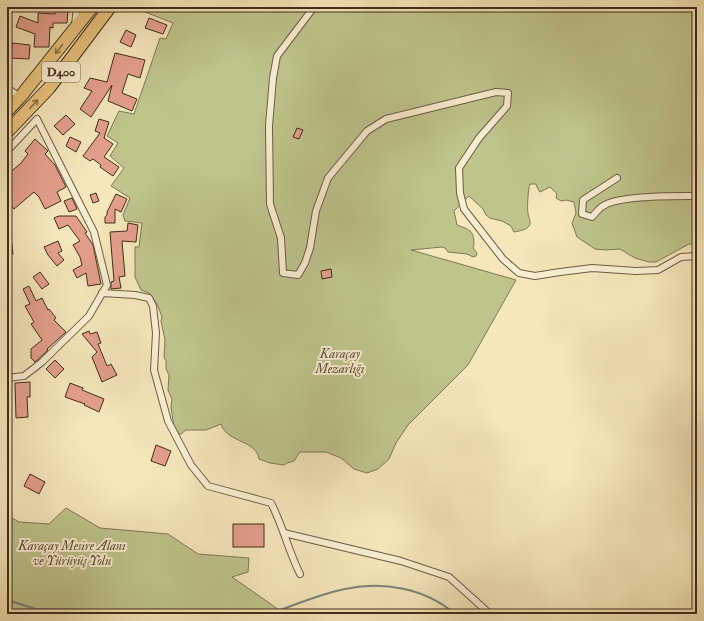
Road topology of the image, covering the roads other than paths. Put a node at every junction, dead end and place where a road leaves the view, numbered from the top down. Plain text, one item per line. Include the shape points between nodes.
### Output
1 (10, 7) edge
2 (77, 7) edge
3 (92, 7) edge
4 (110, 7) edge
5 (314, 7) edge
6 (7, 17) edge
7 (75, 29) junction
8 (7, 88) edge
9 (21, 96) junction
10 (7, 105) edge
11 (7, 111) edge
12 (7, 132) edge
13 (11, 147) dead end
14 (617, 178) dead end
15 (697, 196) edge
16 (697, 256) edge
17 (102, 293) junction
18 (7, 378) edge
19 (284, 533) junction
20 (300, 574) dead end
21 (490, 614) edge

1 - 6 street
2 - 7 street
3 - 7 highway, D400
12 -> 4 highway, D400 via 49,88
5 - 16 street via 277,56 273,78 269,126 270,204 281,238 284,273 298,275 305,264 316,211 328,178 367,131 386,118 496,92 508,93 507,106 479,138 459,168 460,193 464,208 503,259 519,273 535,276 592,268 658,270 681,257
7 -> 9 highway, D400
8 - 9 street
9 - 10 street
9 - 11 highway, D400
13 - 17 street via 37,119 94,232 107,285
14 - 15 street via 583,200 582,214 592,217 602,206 614,201 659,196
17 - 18 street via 89,316 42,362 24,376
17 - 19 street via 149,298 153,306 156,333 154,370 168,421 191,465 208,486 271,503
19 - 20 street
19 - 21 street via 401,561 449,577

